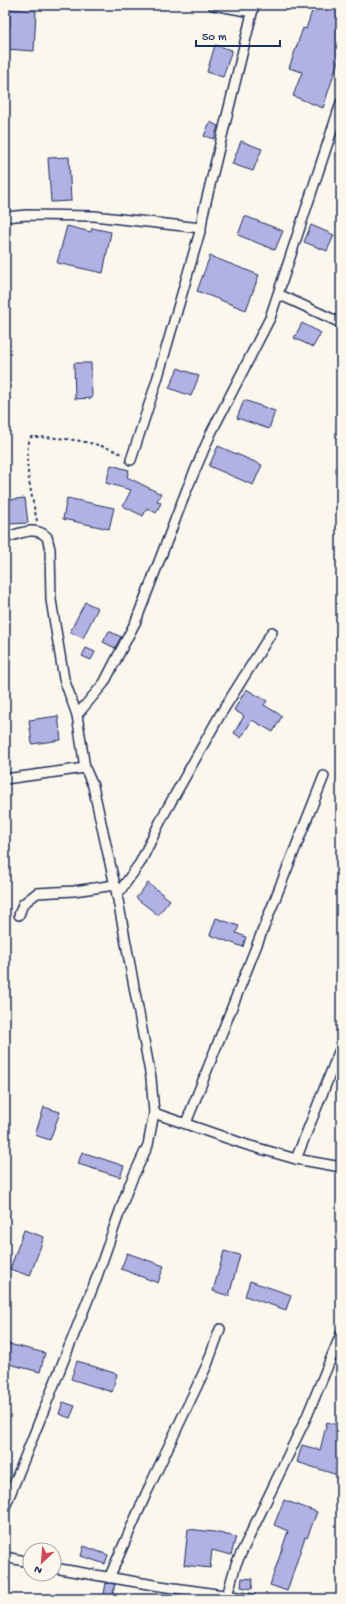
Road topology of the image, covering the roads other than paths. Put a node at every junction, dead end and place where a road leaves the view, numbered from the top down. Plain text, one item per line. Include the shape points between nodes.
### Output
1 (213, 5) edge
2 (253, 9) edge
3 (341, 103) edge
4 (5, 217) edge
5 (201, 228) junction
6 (278, 294) junction
7 (341, 323) edge
8 (131, 460) road end
9 (5, 538) edge
10 (272, 632) dead end
11 (77, 715) junction
12 (85, 768) junction
13 (324, 776) dead end
14 (5, 778) edge
15 (115, 885) junction
16 (117, 895) junction
17 (19, 916) dead end
18 (341, 1047) edge
19 (154, 1113) junction
20 (186, 1124) junction
21 (296, 1159) junction
22 (341, 1167) edge
23 (220, 1329) dead end
24 (341, 1334) edge
25 (5, 1507) edge
26 (5, 1557) edge
27 (22, 1560) edge
28 (62, 1569) edge
29 (109, 1578) junction
30 (228, 1596) junction
31 (252, 1599) edge

1 - 2 street
2 - 5 street
3 - 6 street
4 - 5 street via 94,216
5 - 8 street
6 - 7 street
6 - 11 street via 270,318 211,433 136,621 104,683
9 - 11 street via 30,530 39,531 47,537 50,549 51,600 64,679
10 - 16 street via 220,715 163,816 140,863
11 - 12 street
12 - 14 street
12 - 15 street via 93,786
13 - 20 street
15 - 16 street
15 - 17 street via 37,893 23,904
16 - 19 street via 151,1078
18 - 21 street
19 - 20 street
19 - 25 street via 148,1145 128,1188 95,1282
20 - 21 street
21 - 22 street
23 - 29 street via 208,1365
24 - 30 street via 307,1416 236,1564
26 - 27 street
28 - 29 street
29 - 30 street
30 - 31 street

